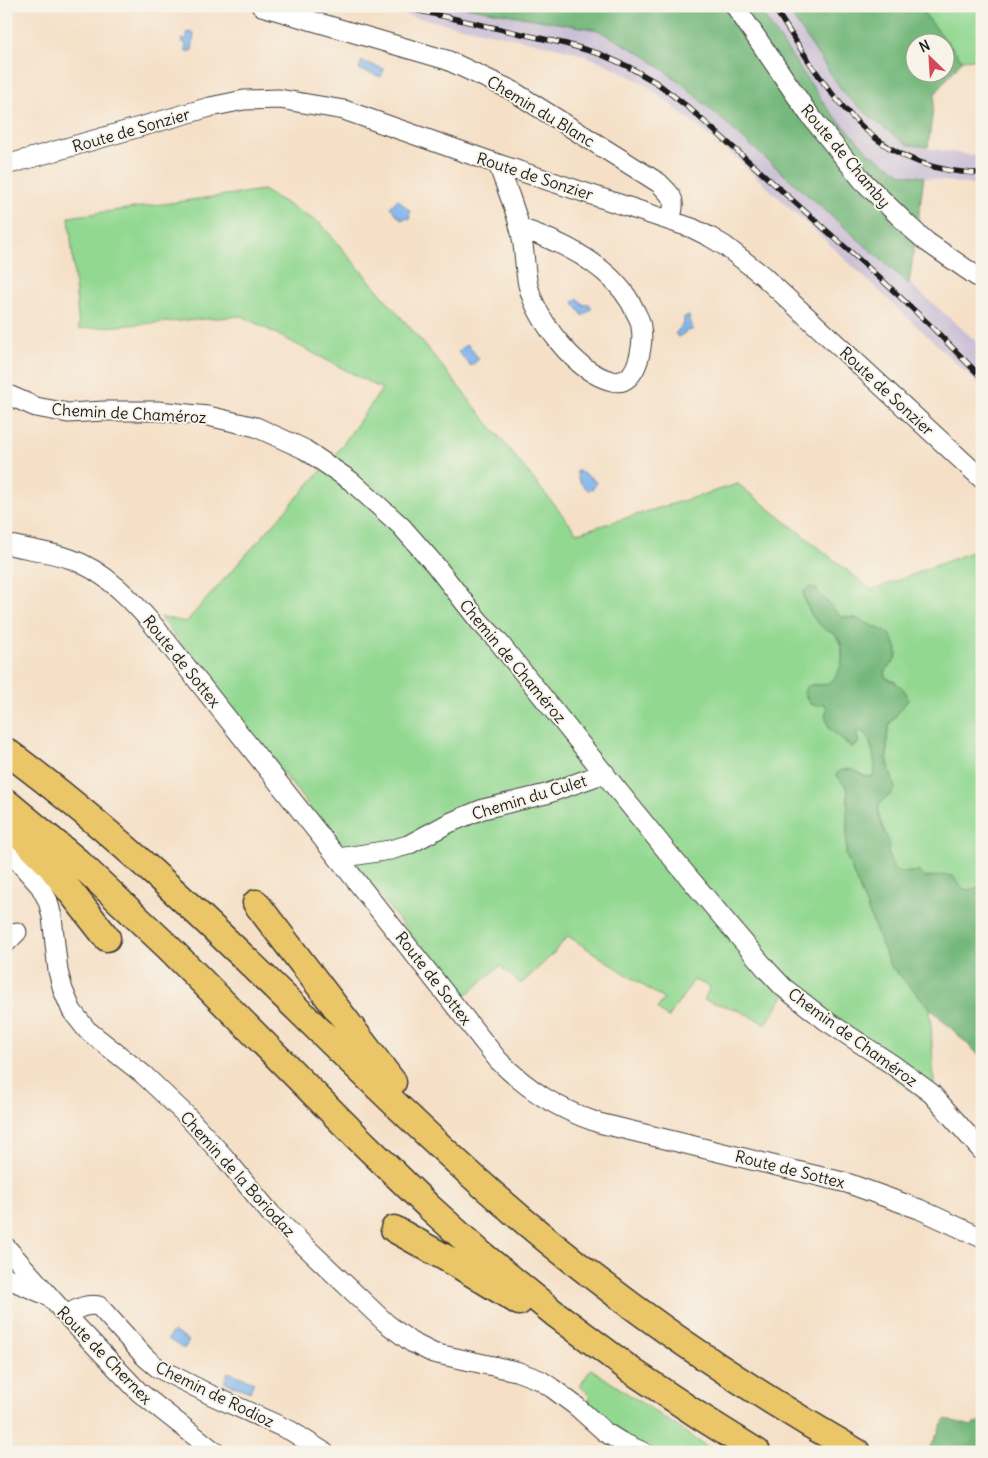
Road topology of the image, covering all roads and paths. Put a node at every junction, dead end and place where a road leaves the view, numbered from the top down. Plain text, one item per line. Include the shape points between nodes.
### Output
1 (261, 6) edge
2 (735, 6) edge
3 (498, 164) junction
4 (6, 165) edge
5 (670, 220) junction
6 (520, 228) junction
7 (982, 280) edge
8 (6, 394) edge
9 (982, 479) edge
10 (6, 544) edge
11 (6, 751) edge
12 (605, 773) junction
13 (6, 802) edge
14 (6, 821) edge
15 (6, 851) edge
16 (339, 858) junction
17 (256, 903) dead end
18 (107, 938) dead end
19 (443, 1148) junction
20 (982, 1151) edge
21 (394, 1229) dead end
22 (982, 1238) edge
23 (6, 1247) edge
24 (6, 1277) edge
25 (48, 1295) junction
26 (66, 1315) junction
27 (632, 1371) junction
28 (215, 1452) edge
29 (324, 1452) edge
30 (643, 1452) edge
31 (757, 1452) edge
32 (857, 1452) edge

1 - 5 street, Chemin du Blanc via 447,60 511,90 658,183 671,195 674,205
2 - 7 street, Route de Chamby via 808,113 863,182 912,229
3 - 4 street, Route de Sonzier via 344,110 279,98 244,100 210,107
3 - 5 street, Route de Sonzier
3 - 6 street
5 - 9 street, Route de Sonzier via 710,237 762,275
6 - 6 street via 528,285 552,335 593,374 613,382 626,379 636,366 641,341 641,326 631,302 612,278 584,258 545,236
8 - 12 street, Chemin de Chaméroz via 36,407 68,413 158,411 208,416 256,427 304,449 351,482 401,526
10 - 16 street, Route de Sottex via 70,559 90,568 135,603
11 - 19 highway via 74,803 140,860
12 - 16 street, Chemin du Culet via 546,794 483,809 408,845
12 - 20 street, Chemin de Chaméroz via 766,970 825,1020 931,1093
13 - 27 highway via 77,861 170,948 429,1207 554,1313
14 - 18 highway via 48,863
15 - 30 street, Chemin de la Boriodaz via 40,886 48,901 58,971 72,1011 88,1030 144,1075 186,1115 271,1214 386,1323 411,1342 433,1353 540,1380 605,1432
16 - 22 street, Route de Sottex via 498,1060 520,1081 553,1104 599,1123 847,1183 919,1208
17 - 19 highway
19 - 32 highway via 556,1246 660,1326 760,1393
21 - 27 highway
23 - 25 street, Route de Chernex
24 - 25 street
25 - 26 street, Route de Chernex
26 - 28 street, Route de Chernex via 139,1392
26 - 29 street, Chemin de Rodioz via 82,1306 100,1306 158,1368 292,1431
27 - 31 highway

